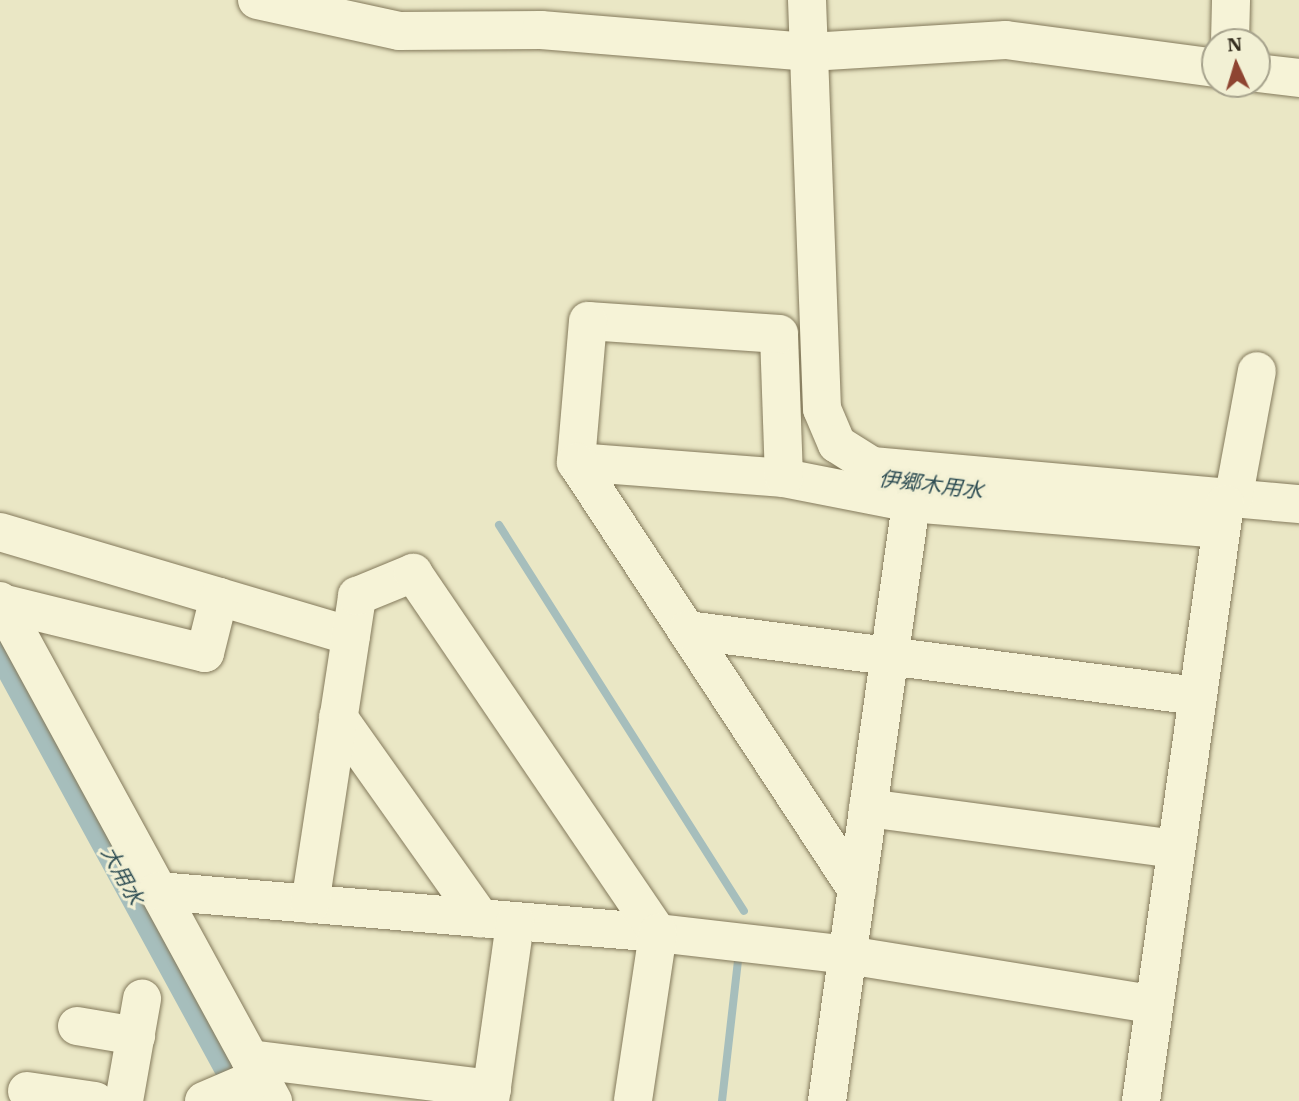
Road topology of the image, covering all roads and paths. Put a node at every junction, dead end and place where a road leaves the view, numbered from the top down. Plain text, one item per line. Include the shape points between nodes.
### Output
1 (257, 0) edge
2 (807, 0) edge
3 (1231, 0) edge
4 (1230, 28) edge
5 (810, 52) junction
6 (1201, 66) edge
7 (1271, 75) edge
8 (1299, 78) edge
9 (1257, 371) dead end
10 (576, 462) junction
11 (784, 478) junction
12 (911, 503) junction
13 (1299, 504) edge
14 (1226, 509) junction
15 (0, 532) edge
16 (219, 597) junction
17 (1, 602) edge
18 (687, 630) junction
19 (351, 636) junction
20 (890, 655) junction
21 (1197, 696) junction
22 (338, 717) junction
23 (868, 808) junction
24 (1174, 849) junction
25 (857, 890) junction
26 (158, 891) junction
27 (310, 904) junction
28 (498, 920) junction
29 (658, 933) junction
30 (848, 955) junction
31 (142, 999) dead end
32 (1152, 1004) junction
33 (77, 1026) dead end
34 (136, 1036) junction
35 (244, 1086) edge
36 (27, 1091) dead end
37 (491, 1095) edge
38 (96, 1101) edge
39 (124, 1101) edge
40 (633, 1101) edge
41 (827, 1101) edge
42 (1141, 1101) edge

1 - 5 street via 399,31 541,30
2 - 5 street
3 - 4 street
5 - 6 street via 1006,40
5 - 14 street via 822,410 837,444 872,466
7 - 8 street
9 - 14 street
10 - 11 street
10 - 11 street via 588,321 779,334
10 - 18 street
11 - 12 street
12 - 14 street
12 - 20 street
13 - 14 street
14 - 21 street
15 - 16 street
16 - 17 street via 205,653
16 - 19 street
17 - 26 street
18 - 20 street
18 - 25 street
19 - 22 street
19 - 29 street via 357,596 414,573
20 - 21 street
20 - 23 street
21 - 24 street
22 - 27 street
22 - 28 street
23 - 24 street
23 - 25 street
24 - 32 street
25 - 30 street
26 - 27 street
26 - 35 street
27 - 28 street
28 - 29 street
28 - 37 street
29 - 30 street
29 - 40 street
30 - 32 street
30 - 41 street
31 - 34 street
32 - 42 street
33 - 34 street
34 - 39 street
35 - 37 street
36 - 38 street

